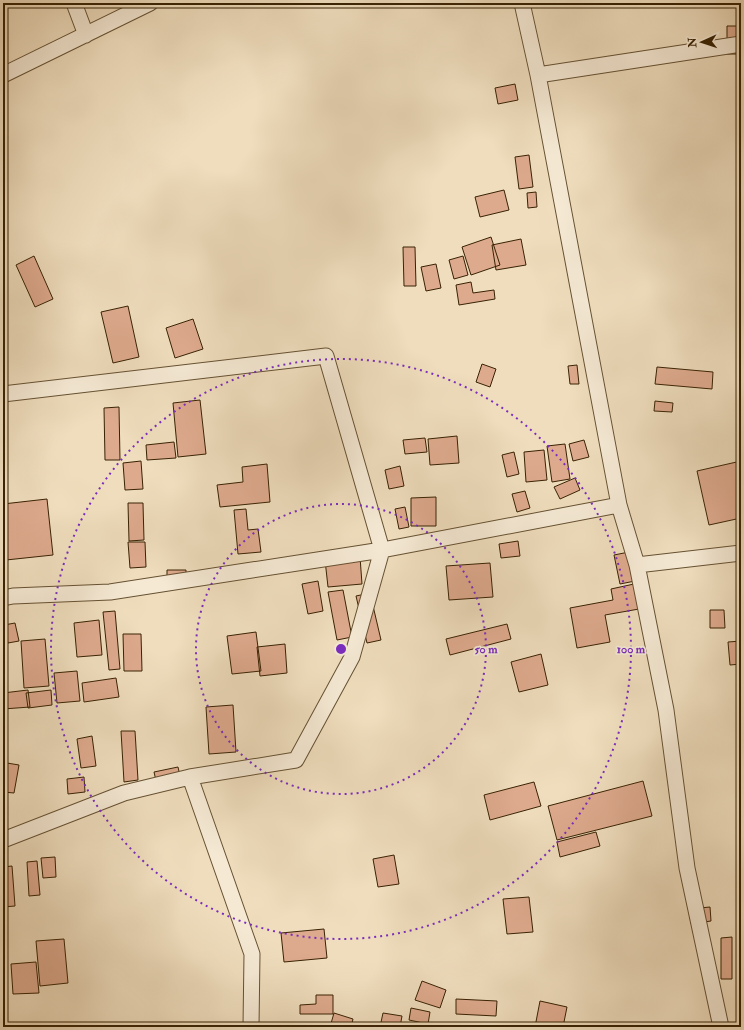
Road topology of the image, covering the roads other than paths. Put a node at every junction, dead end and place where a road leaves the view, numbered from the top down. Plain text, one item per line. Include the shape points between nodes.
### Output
1 (74, 3) edge
2 (150, 3) edge
3 (522, 3) edge
4 (86, 35) junction
5 (741, 44) edge
6 (3, 75) edge
7 (538, 75) junction
8 (3, 394) edge
9 (619, 505) junction
10 (382, 550) junction
11 (741, 553) edge
12 (637, 565) junction
13 (3, 598) edge
14 (190, 777) junction
15 (3, 840) edge
16 (251, 1027) edge
17 (721, 1027) edge

1 - 4 street
2 - 4 street
3 - 7 street
4 - 6 street
5 - 7 street
7 - 9 street
8 - 10 street via 326,356
9 - 10 street
9 - 12 street
10 - 13 street via 110,592
10 - 14 street via 352,657 296,760
11 - 12 street
12 - 17 street via 666,710 687,868
14 - 15 street via 124,793
14 - 16 street via 252,954

